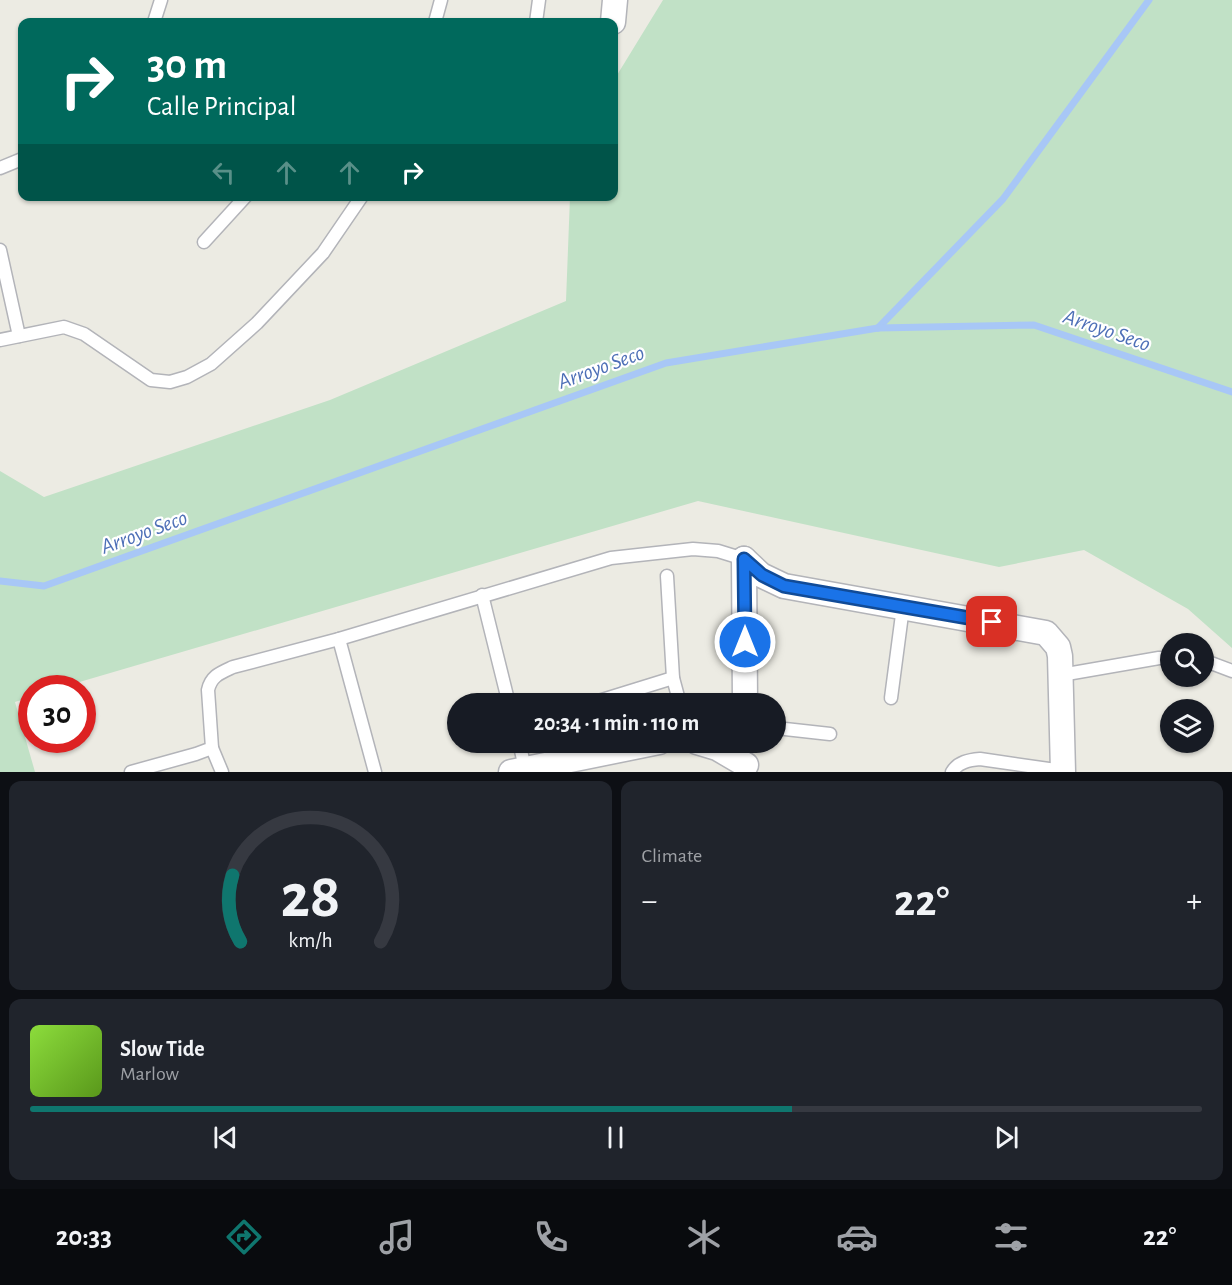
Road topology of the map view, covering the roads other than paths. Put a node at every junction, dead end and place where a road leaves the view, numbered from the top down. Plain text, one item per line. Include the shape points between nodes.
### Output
1 (161, 0) edge
2 (441, 0) edge
3 (539, 0) edge
4 (615, 0) edge
5 (155, 18) edge
6 (436, 18) edge
7 (537, 18) edge
8 (613, 18) edge
9 (18, 161) edge
10 (0, 168) edge
11 (241, 201) edge
12 (359, 201) edge
13 (204, 242) dead end
14 (0, 250) edge
15 (19, 336) junction
16 (0, 340) edge
17 (744, 559) junction
18 (667, 576) dead end
19 (482, 595) junction
20 (903, 607) junction
21 (339, 639) junction
22 (1160, 658) edge
23 (1214, 664) edge
24 (1232, 671) edge
25 (1061, 675) junction
26 (673, 678) junction
27 (506, 693) edge
28 (625, 693) edge
29 (677, 693) edge
30 (745, 693) edge
31 (891, 698) dead end
32 (786, 729) edge
33 (831, 734) dead end
34 (212, 748) junction
35 (519, 753) edge
36 (604, 753) edge
37 (731, 753) edge
38 (748, 760) edge
39 (518, 770) edge
40 (131, 772) edge
41 (222, 772) edge
42 (375, 772) edge
43 (952, 772) edge
44 (1063, 772) edge

1 - 5 lane
2 - 6 lane
3 - 7 lane
4 - 8 street
9 - 10 lane
11 - 13 lane
12 - 15 lane via 323,253 257,323 211,364 187,376 170,382 151,380 74,329 53,328
14 - 15 lane
15 - 16 lane
17 - 19 lane via 693,549 611,558
17 - 20 street via 762,575 784,586
17 - 30 street
18 - 26 lane
19 - 21 lane
19 - 27 lane
20 - 25 street via 1046,633 1058,647
20 - 31 lane
21 - 34 lane via 218,674 207,690
21 - 42 lane
22 - 25 lane
23 - 24 lane
25 - 44 street
26 - 28 lane
26 - 29 lane
32 - 33 lane
34 - 40 lane
34 - 41 lane
35 - 39 lane
36 - 39 street
37 - 38 street
43 - 44 lane via 967,760 980,759

